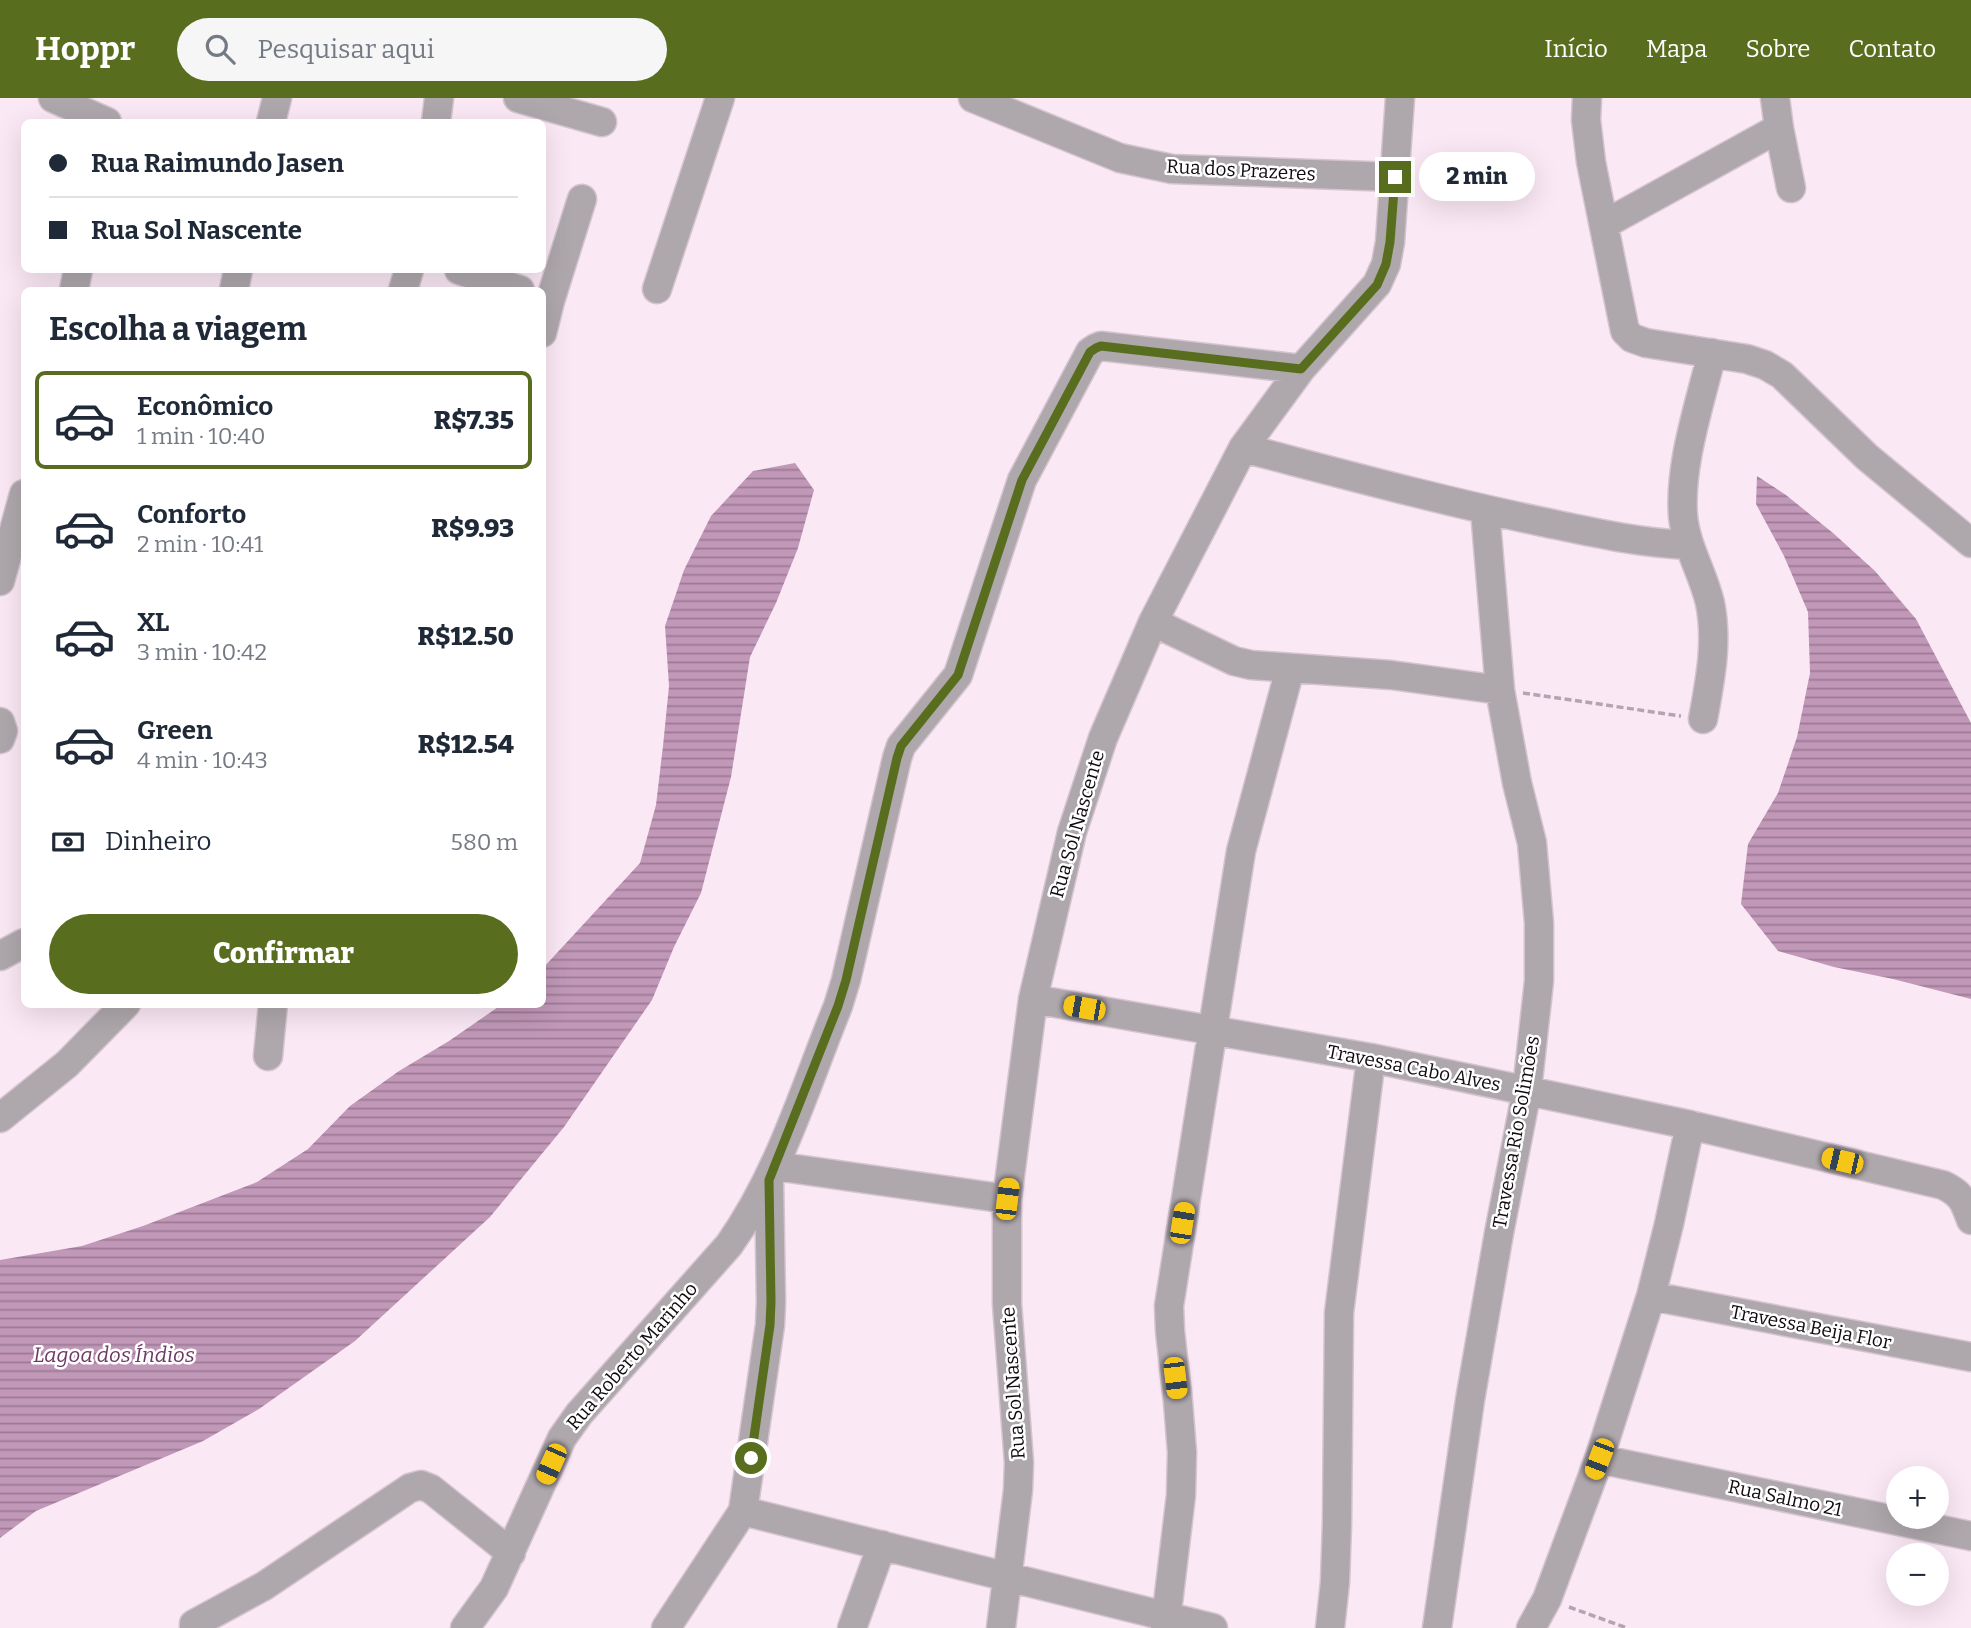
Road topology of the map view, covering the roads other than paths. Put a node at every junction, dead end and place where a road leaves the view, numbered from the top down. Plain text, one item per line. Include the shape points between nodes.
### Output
1 (53, 98) edge
2 (110, 98) edge
3 (277, 98) edge
4 (439, 98) edge
5 (517, 98) edge
6 (720, 98) edge
7 (974, 98) edge
8 (1400, 98) edge
9 (1587, 98) edge
10 (1774, 98) edge
11 (100, 119) edge
12 (107, 119) edge
13 (272, 119) edge
14 (436, 119) edge
15 (602, 122) dead end
16 (1779, 128) junction
17 (1395, 177) junction
18 (1791, 188) dead end
19 (582, 199) dead end
20 (1605, 224) junction
21 (467, 273) edge
22 (511, 287) edge
23 (657, 289) dead end
24 (546, 300) edge
25 (1712, 353) junction
26 (1301, 369) junction
27 (1244, 448) junction
28 (21, 505) edge
29 (1485, 510) junction
30 (1971, 543) edge
31 (1689, 545) junction
32 (0, 581) edge
33 (1153, 622) junction
34 (1290, 669) junction
35 (1500, 690) junction
36 (1703, 719) road end
37 (0, 722) edge
38 (0, 739) edge
39 (21, 945) edge
40 (0, 956) edge
41 (1033, 999) junction
42 (122, 1008) edge
43 (273, 1008) edge
44 (1212, 1029) junction
45 (268, 1056) dead end
46 (1371, 1058) junction
47 (1527, 1090) junction
48 (0, 1118) edge
49 (1690, 1125) junction
50 (772, 1173) junction
51 (1007, 1199) junction
52 (1971, 1220) edge
53 (1651, 1296) junction
54 (1971, 1357) edge
55 (1599, 1459) junction
56 (743, 1511) junction
57 (1971, 1536) edge
58 (882, 1545) junction
59 (511, 1553) junction
60 (1008, 1576) junction
61 (1166, 1622) edge
62 (190, 1627) edge
63 (465, 1628) edge
64 (666, 1628) edge
65 (852, 1628) edge
66 (1001, 1628) edge
67 (1213, 1628) edge
68 (1330, 1628) edge
69 (1437, 1628) edge
70 (1531, 1628) edge

1 - 11 street
2 - 12 street
3 - 13 street
4 - 14 street
5 - 15 street
6 - 23 street
7 - 17 street, Rua dos Prazeres via 1120,158 1172,169
8 - 17 street, Rua Sol Nascente
9 - 20 street via 1591,162
10 - 16 street
16 - 18 street
16 - 20 street
17 - 26 street, Rua Sol Nascente via 1390,242 1377,285
19 - 24 street
20 - 25 street via 1625,331 1646,343
21 - 22 street
25 - 30 street via 1747,359 1782,375 1867,457
25 - 31 street via 1684,483
26 - 27 street, Rua Sol Nascente
26 - 50 street via 1101,346 1090,352 1022,480 958,675 901,746 846,980
27 - 29 street
27 - 33 street, Rua Sol Nascente
28 - 32 street
29 - 31 street via 1656,544
29 - 35 street, Travessa Rio Solimões
31 - 36 street via 1705,585 1714,634
33 - 34 street via 1234,660
33 - 41 street, Rua Sol Nascente via 1103,738 1072,832
34 - 35 street via 1391,675
34 - 44 street via 1241,850
35 - 47 street, Travessa Rio Solimões via 1532,843 1539,923 1539,982
37 - 38 street
39 - 40 street
41 - 44 street, Travessa Cabo Alves
41 - 51 street, Rua Sol Nascente
42 - 48 street via 67,1064
43 - 45 street
44 - 46 street, Travessa Cabo Alves
44 - 61 street via 1169,1306 1182,1452
46 - 47 street, Travessa Cabo Alves
46 - 68 street via 1339,1313 1337,1523
47 - 49 street, Travessa Cabo Alves
47 - 69 street, Travessa Rio Solimões via 1470,1400
49 - 52 street, Travessa Cabo Alves via 1943,1185 1963,1198
49 - 53 street
50 - 51 street
50 - 56 street via 770,1325
50 - 59 street, Rua Roberto Marinho via 729,1245 562,1438
51 - 60 street, Rua Sol Nascente via 1007,1304 1018,1463
53 - 54 street, Travessa Beija Flor
53 - 55 street
55 - 57 street, Rua Salmo 21
55 - 70 street via 1547,1599
56 - 58 street
56 - 64 street
58 - 60 street
58 - 65 street
59 - 62 street via 421,1485 264,1586
59 - 63 street, Rua Roberto Marinho via 494,1588
60 - 61 street
60 - 66 street, Rua Sol Nascente
61 - 67 street

